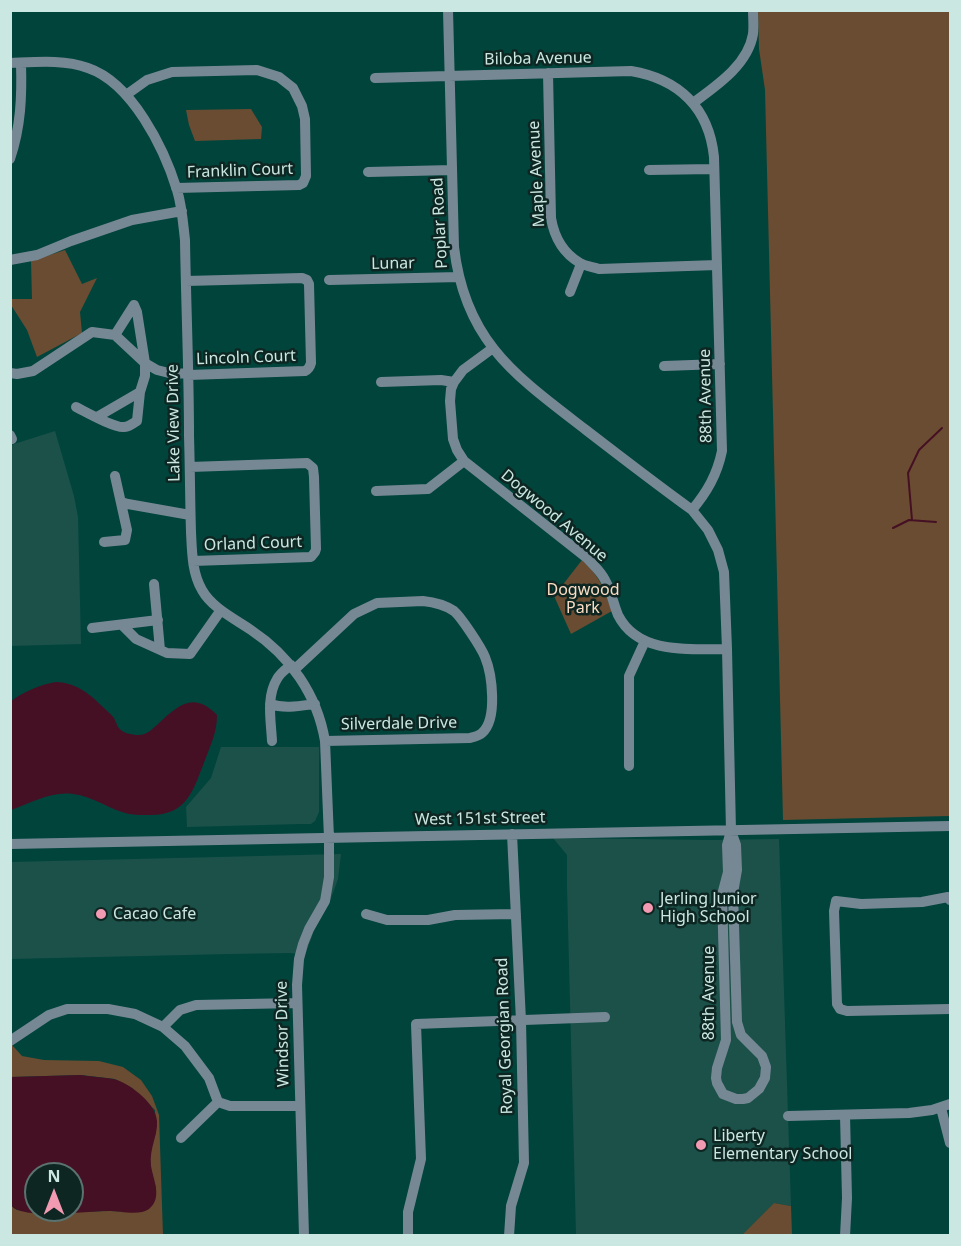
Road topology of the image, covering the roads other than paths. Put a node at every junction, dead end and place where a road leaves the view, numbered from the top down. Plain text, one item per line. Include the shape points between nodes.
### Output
1 (448, 10) edge
2 (753, 10) edge
3 (16, 63) edge
4 (548, 74) junction
5 (450, 76) junction
6 (375, 78) dead end
7 (126, 95) junction
8 (693, 103) junction
9 (11, 157) edge
10 (714, 169) junction
11 (452, 170) junction
12 (649, 170) dead end
13 (368, 172) dead end
14 (176, 188) junction
15 (182, 211) junction
16 (10, 260) edge
17 (581, 264) junction
18 (717, 266) junction
19 (459, 277) junction
20 (329, 280) dead end
21 (186, 281) junction
22 (570, 292) dead end
23 (115, 335) junction
24 (493, 348) junction
25 (145, 363) junction
26 (720, 364) junction
27 (664, 366) dead end
28 (10, 373) edge
29 (189, 374) junction
30 (381, 382) dead end
31 (454, 382) junction
32 (140, 392) junction
33 (76, 407) dead end
34 (97, 417) junction
35 (464, 461) junction
36 (190, 467) junction
37 (115, 476) dead end
38 (376, 491) dead end
39 (121, 502) junction
40 (692, 510) junction
41 (190, 515) junction
42 (104, 542) dead end
43 (193, 561) junction
44 (154, 584) dead end
45 (221, 610) junction
46 (158, 620) junction
47 (122, 625) junction
48 (92, 628) dead end
49 (645, 641) junction
50 (727, 649) junction
51 (160, 650) junction
52 (293, 667) junction
53 (270, 704) junction
54 (315, 704) junction
55 (272, 741) dead end
56 (325, 741) junction
57 (629, 766) dead end
58 (951, 826) edge
59 (731, 831) junction
60 (512, 834) junction
61 (329, 838) junction
62 (10, 844) edge
63 (949, 898) edge
64 (366, 914) dead end
65 (516, 914) junction
66 (297, 1003) junction
67 (951, 1009) edge
68 (605, 1017) dead end
69 (521, 1021) junction
70 (163, 1027) junction
71 (10, 1041) edge
72 (218, 1102) junction
73 (299, 1106) junction
74 (946, 1106) edge
75 (845, 1115) junction
76 (788, 1116) dead end
77 (182, 1138) dead end
78 (951, 1143) edge
79 (304, 1236) edge
80 (408, 1236) edge
81 (509, 1236) edge
82 (845, 1236) edge

1 - 5 street, Poplar Road
2 - 8 street via 753,35 744,57
3 - 7 street, Lake View Drive via 86,67 105,76
3 - 9 street via 22,100
4 - 5 street, Biloba Avenue
4 - 8 street, Biloba Avenue via 640,72 670,84
4 - 17 street, Maple Avenue via 551,218 560,244
5 - 6 street, Biloba Avenue
5 - 11 street, Poplar Road
7 - 14 street, Lake View Drive via 154,136
7 - 14 street, Franklin Court via 147,80 172,72 257,70 279,77 293,88 303,106 303,183
8 - 10 street, 88th Avenue via 711,137
10 - 12 street
10 - 18 street, 88th Avenue
11 - 13 street
11 - 19 street, Poplar Road via 454,247
14 - 15 street, Lake View Drive
15 - 16 street via 132,220 37,255
15 - 21 street, Lake View Drive
17 - 18 street via 599,269
17 - 22 street
18 - 26 street, 88th Avenue
19 - 20 street, Lunar
19 - 24 street, Poplar Road via 471,312
21 - 29 street, Lake View Drive
21 - 29 street, Lincoln Court via 302,278 307,280 309,290 311,363 305,371
23 - 25 street
23 - 25 street via 134,305
23 - 28 street via 92,332 33,371
24 - 31 street via 463,370
24 - 40 street, Poplar Road via 536,391
25 - 29 street, Lincoln Court via 167,373
25 - 32 street
26 - 27 street
26 - 40 street, 88th Avenue via 722,452 714,478
29 - 36 street, Lake View Drive
30 - 31 street
31 - 35 street, Dogwood Avenue via 452,432
32 - 34 street
32 - 34 street via 137,421 131,425 124,428
33 - 34 street
35 - 38 street via 428,489
35 - 49 street, Dogwood Avenue via 587,558 605,580 623,623
36 - 41 street, Lake View Drive
36 - 43 street, Orland Court via 307,463 313,468 314,477 314,555
37 - 39 street
39 - 41 street
39 - 42 street via 127,530 125,540
40 - 50 street, 88th Avenue via 711,535 724,572
41 - 43 street, Lake View Drive
43 - 45 street, Lake View Drive via 202,591
44 - 46 street
45 - 51 street via 190,654
45 - 52 street, Lake View Drive via 267,642
46 - 47 street
46 - 51 street
47 - 48 street
47 - 51 street via 136,639
49 - 50 street, Dogwood Avenue via 679,650
49 - 57 street via 629,676
50 - 59 street, 88th Avenue
52 - 53 street via 278,677
52 - 54 street, Lake View Drive
52 - 56 street, Silverdale Drive via 354,614 377,603 423,601 448,607 459,616 484,655 493,690 488,724 479,735
53 - 54 street
53 - 55 street
54 - 56 street, Lake View Drive
56 - 61 street, Lake View Drive
58 - 59 street, West 151st Street
59 - 59 street, 88th Avenue via 722,895 726,1040 716,1078 723,1094 743,1099 759,1089 766,1067 762,1056 741,1035 736,1022 733,893 737,870
59 - 60 street, West 151st Street
60 - 61 street, West 151st Street
60 - 65 street, Royal Georgian Road
61 - 62 street, West 151st Street
61 - 66 street, Windsor Drive via 325,901 303,944
63 - 67 street via 922,902 836,902 834,911 840,1009
64 - 65 street via 387,920
65 - 69 street, Royal Georgian Road
66 - 70 street via 196,1005 180,1010
66 - 73 street, Windsor Drive
68 - 69 street
69 - 80 street via 416,1024 421,1159 408,1212
69 - 81 street, Royal Georgian Road via 524,1163 511,1206
70 - 71 street via 135,1014 108,1009 67,1009 49,1015
70 - 72 street via 185,1046 209,1078
72 - 73 street via 230,1106
72 - 77 street
73 - 79 street, Windsor Drive
74 - 75 street via 909,1113
74 - 78 street
75 - 76 street
75 - 82 street

